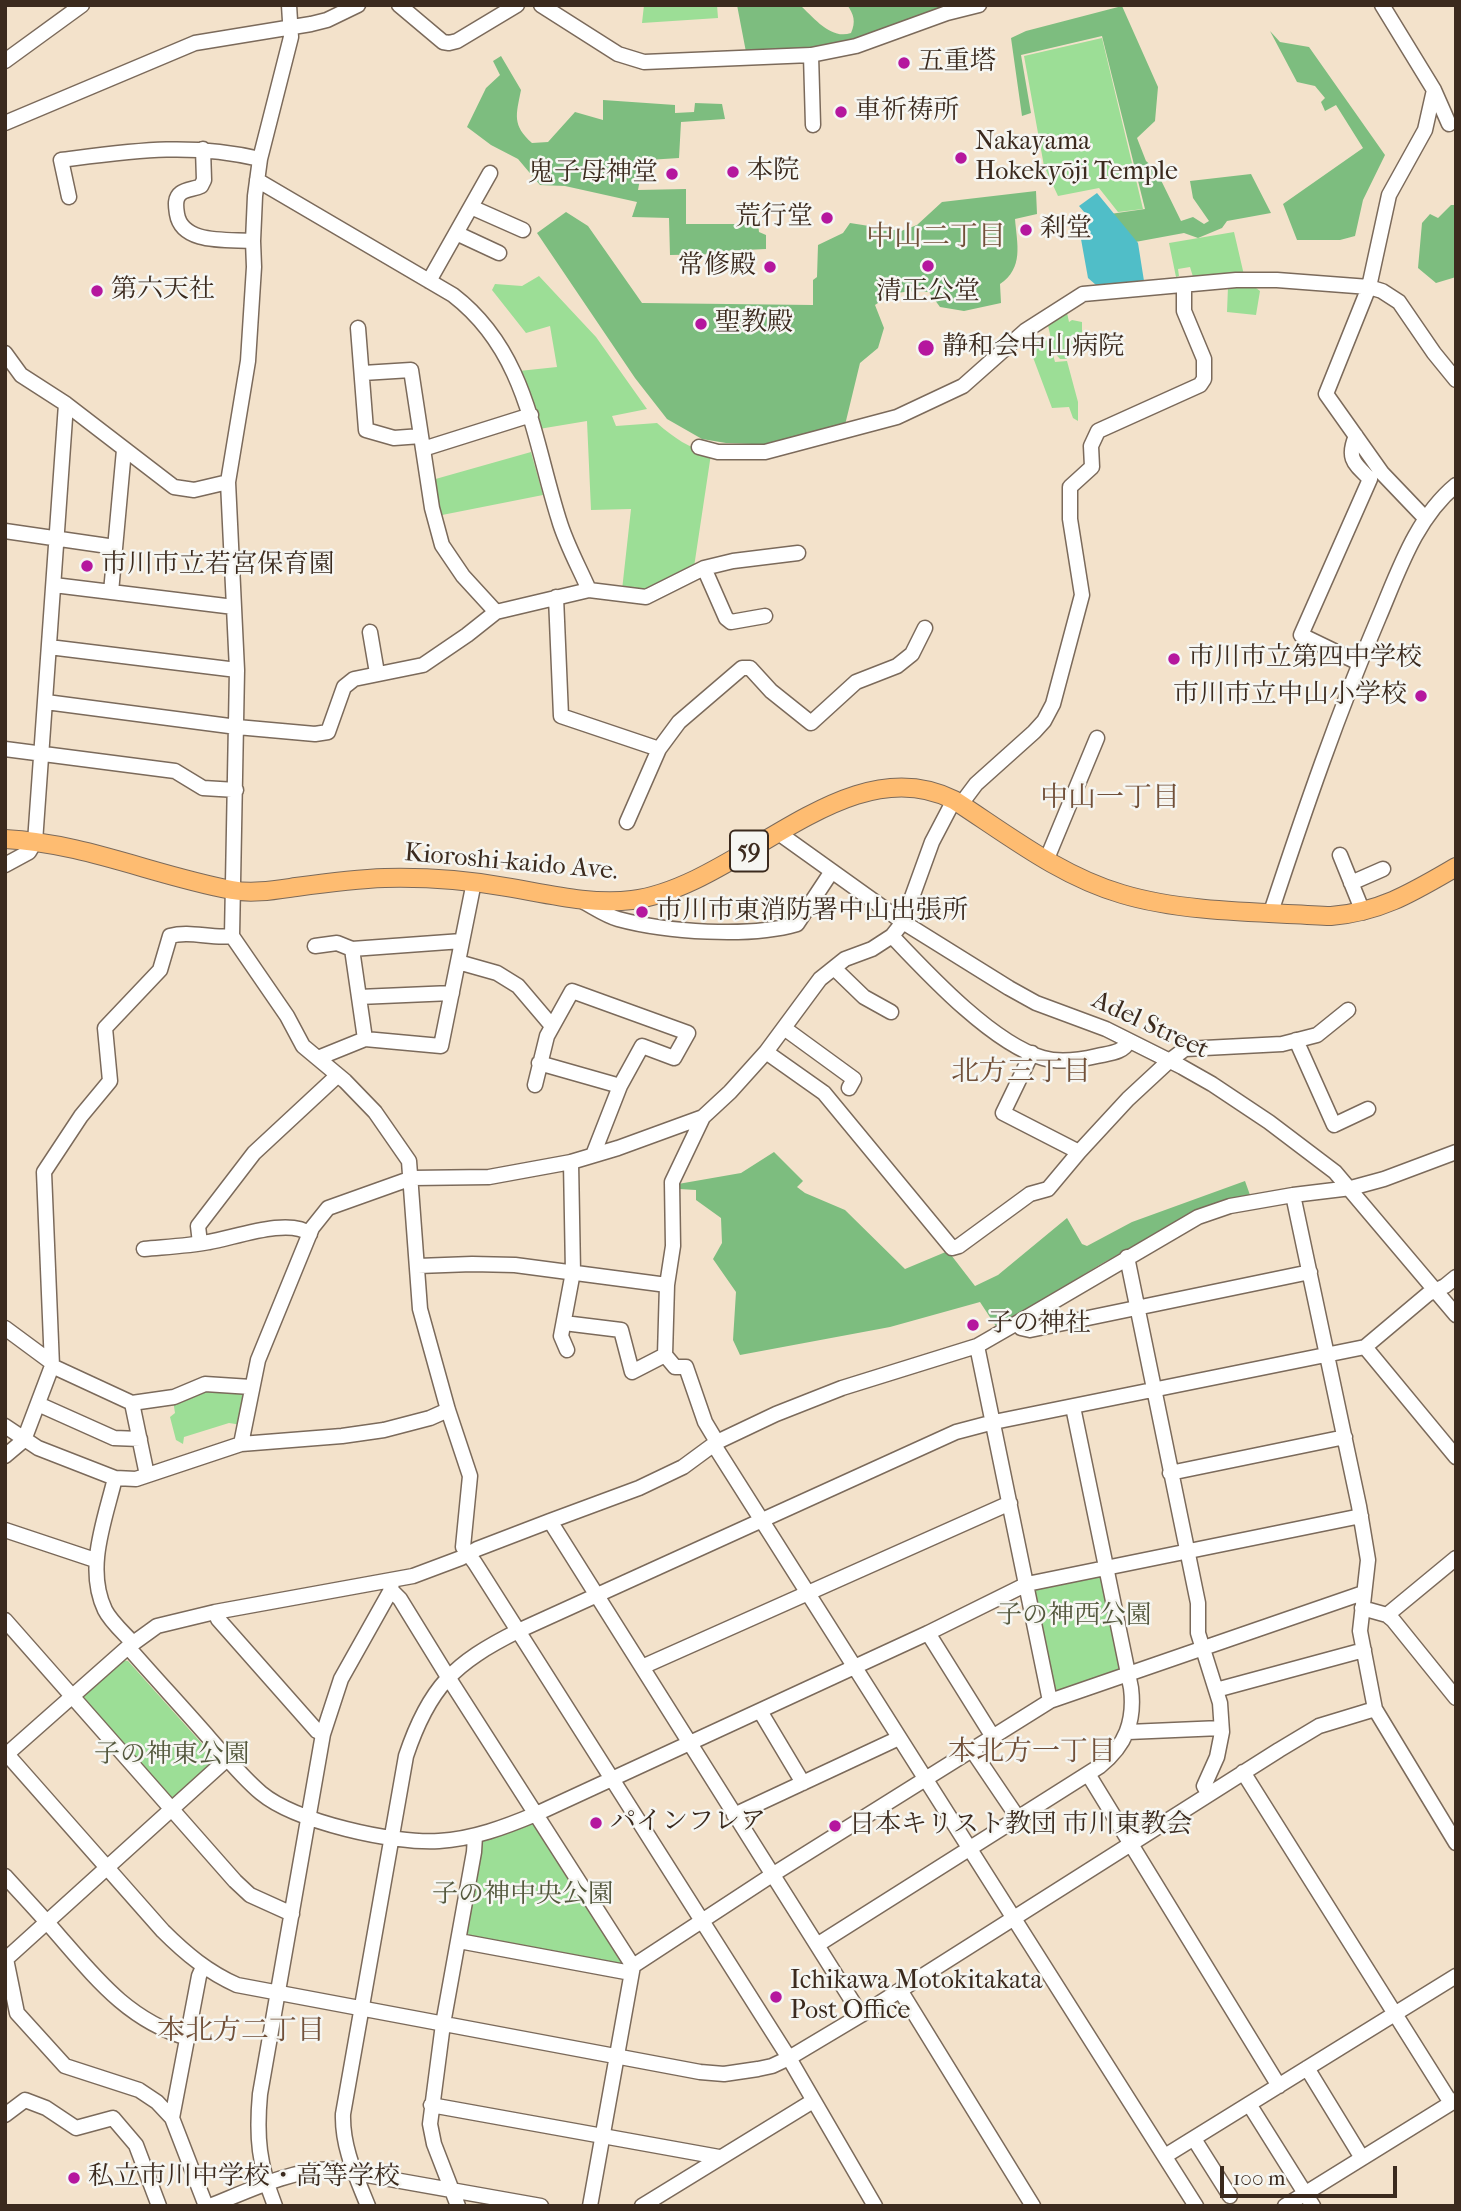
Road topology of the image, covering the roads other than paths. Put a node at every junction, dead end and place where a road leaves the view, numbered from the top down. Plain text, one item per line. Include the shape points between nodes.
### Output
1 (82, 5) edge
2 (289, 5) edge
3 (358, 5) edge
4 (399, 5) edge
5 (517, 5) edge
6 (541, 5) edge
7 (979, 5) edge
8 (1382, 5) edge
9 (67, 10) edge
10 (292, 28) junction
11 (811, 55) junction
12 (5, 61) edge
13 (1434, 90) junction
14 (5, 123) edge
15 (1450, 124) dead end
16 (813, 125) dead end
17 (203, 149) junction
18 (261, 159) junction
19 (490, 173) dead end
20 (257, 180) junction
21 (69, 197) dead end
22 (471, 207) junction
23 (523, 230) dead end
24 (456, 233) junction
25 (253, 241) junction
26 (499, 253) dead end
27 (429, 281) junction
28 (1184, 285) junction
29 (1369, 287) junction
30 (358, 328) dead end
31 (5, 353) edge
32 (363, 373) junction
33 (1456, 380) edge
34 (66, 404) junction
35 (531, 415) junction
36 (1356, 436) junction
37 (422, 443) junction
38 (699, 447) dead end
39 (124, 450) junction
40 (228, 482) junction
41 (1456, 485) edge
42 (1426, 519) junction
43 (5, 531) edge
44 (57, 538) junction
45 (115, 547) junction
46 (798, 553) dead end
47 (704, 568) junction
48 (54, 585) junction
49 (589, 590) junction
50 (111, 592) junction
51 (556, 597) junction
52 (234, 607) junction
53 (496, 612) junction
54 (765, 615) dead end
55 (925, 628) dead end
56 (370, 632) dead end
57 (50, 647) junction
58 (1359, 663) junction
59 (237, 670) junction
60 (377, 673) junction
61 (46, 702) junction
62 (237, 727) junction
63 (1097, 738) dead end
64 (5, 749) edge
65 (659, 749) junction
66 (42, 754) junction
67 (236, 790) junction
68 (957, 802) junction
69 (627, 822) dead end
70 (780, 834) junction
71 (5, 839) edge
72 (35, 842) junction
73 (1340, 855) dead end
74 (1046, 861) junction
75 (5, 865) edge
76 (1456, 867) edge
77 (1383, 869) dead end
78 (832, 871) junction
79 (474, 882) junction
80 (1351, 883) junction
81 (234, 891) junction
82 (580, 900) junction
83 (1271, 912) junction
84 (1363, 912) junction
85 (903, 922) junction
86 (232, 936) junction
87 (892, 936) junction
88 (463, 941) junction
89 (314, 946) dead end
90 (352, 949) junction
91 (458, 962) junction
92 (834, 968) junction
93 (452, 993) junction
94 (359, 997) junction
95 (1348, 1010) dead end
96 (891, 1012) dead end
97 (552, 1026) junction
98 (784, 1028) junction
99 (365, 1039) junction
100 (1296, 1040) junction
101 (1129, 1041) junction
102 (766, 1052) junction
103 (1032, 1053) junction
104 (317, 1058) junction
105 (1169, 1061) junction
106 (539, 1063) junction
107 (338, 1075) junction
108 (535, 1085) dead end
109 (620, 1086) junction
110 (849, 1088) dead end
111 (1368, 1109) dead end
112 (703, 1116) junction
113 (1079, 1152) junction
114 (593, 1155) junction
115 (1453, 1157) edge
116 (571, 1162) junction
117 (412, 1178) junction
118 (1352, 1188) junction
119 (1293, 1195) junction
120 (310, 1234) junction
121 (200, 1243) junction
122 (144, 1249) dead end
123 (1127, 1257) junction
124 (418, 1266) junction
125 (573, 1272) junction
126 (1310, 1272) junction
127 (1456, 1277) edge
128 (667, 1285) junction
129 (1436, 1290) junction
130 (1138, 1309) junction
131 (1456, 1315) edge
132 (565, 1323) junction
133 (1017, 1323) junction
134 (5, 1328) edge
135 (977, 1346) junction
136 (1365, 1348) junction
137 (567, 1350) dead end
138 (665, 1355) junction
139 (1326, 1356) junction
140 (52, 1364) junction
141 (251, 1387) junction
142 (1154, 1390) junction
143 (132, 1403) junction
144 (38, 1404) junction
145 (1073, 1407) junction
146 (448, 1410) junction
147 (994, 1422) junction
148 (5, 1426) edge
149 (1345, 1437) junction
150 (140, 1439) junction
151 (24, 1440) junction
152 (715, 1443) junction
153 (241, 1444) junction
154 (5, 1456) edge
155 (1456, 1457) edge
156 (1170, 1473) junction
157 (147, 1475) junction
158 (115, 1478) junction
159 (1010, 1503) junction
160 (1361, 1516) junction
161 (550, 1521) junction
162 (761, 1521) junction
163 (5, 1530) edge
164 (1187, 1552) junction
165 (469, 1555) junction
166 (1456, 1558) edge
167 (95, 1560) junction
168 (1106, 1568) junction
169 (1027, 1584) junction
170 (391, 1585) junction
171 (1363, 1593) junction
172 (807, 1594) junction
173 (596, 1595) junction
174 (1362, 1608) junction
175 (215, 1612) junction
176 (1387, 1615) junction
177 (5, 1620) edge
178 (519, 1631) junction
179 (928, 1633) junction
180 (131, 1645) junction
181 (1204, 1650) junction
182 (1364, 1650) junction
183 (642, 1667) junction
184 (855, 1667) junction
185 (1128, 1675) junction
186 (448, 1677) junction
187 (1216, 1690) junction
188 (72, 1696) junction
189 (1456, 1698) edge
190 (1051, 1701) junction
191 (1375, 1709) junction
192 (760, 1711) junction
193 (1221, 1728) junction
194 (1128, 1732) junction
195 (323, 1734) junction
196 (993, 1737) junction
197 (900, 1738) junction
198 (690, 1742) junction
199 (972, 1750) junction
200 (6, 1753) edge
201 (227, 1759) junction
202 (1243, 1772) junction
203 (1088, 1774) junction
204 (612, 1777) junction
205 (925, 1779) junction
206 (803, 1783) junction
207 (1208, 1793) junction
208 (172, 1809) junction
209 (536, 1814) junction
210 (734, 1815) junction
211 (1018, 1818) junction
212 (308, 1819) junction
213 (475, 1836) junction
214 (391, 1837) junction
215 (1130, 1843) junction
216 (1456, 1843) edge
217 (970, 1848) junction
218 (107, 1868) junction
219 (772, 1875) junction
220 (5, 1876) edge
221 (292, 1914) junction
222 (1013, 1917) junction
223 (703, 1920) junction
224 (46, 1921) junction
225 (459, 1941) junction
226 (817, 1945) junction
227 (203, 1967) junction
228 (632, 1970) junction
229 (1456, 1976) edge
230 (900, 1990) junction
231 (277, 1993) junction
232 (10, 2008) edge
233 (361, 2010) junction
234 (861, 2015) junction
235 (1394, 2015) junction
236 (443, 2025) junction
237 (188, 2038) junction
238 (617, 2057) junction
239 (789, 2058) junction
240 (1307, 2068) junction
241 (1279, 2086) junction
242 (813, 2101) junction
243 (1453, 2102) edge
244 (1250, 2104) junction
245 (431, 2105) junction
246 (5, 2115) edge
247 (172, 2118) junction
248 (603, 2136) junction
249 (1194, 2138) junction
250 (1166, 2156) junction
251 (719, 2157) junction
252 (1363, 2158) junction
253 (354, 2172) junction
254 (266, 2184) junction
255 (452, 2189) junction
256 (1230, 2196) dead end
257 (1309, 2200) edge
258 (159, 2206) edge
259 (208, 2206) edge
260 (275, 2206) edge
261 (368, 2206) edge
262 (458, 2206) edge
263 (541, 2206) edge
264 (590, 2206) edge
265 (642, 2206) edge
266 (875, 2206) edge
267 (1033, 2206) edge
268 (1196, 2206) edge
269 (1285, 2206) edge

1 - 9 street
2 - 10 street
3 - 10 street via 327,20
4 - 5 street via 449,43
6 - 11 street via 618,54 644,62
7 - 11 street via 856,46
8 - 13 street
9 - 12 street
10 - 14 street via 195,43
10 - 18 street
11 - 16 street
13 - 15 street
13 - 29 street via 1425,130 1385,207
17 - 18 street
17 - 21 street via 148,149 61,160
17 - 25 street via 204,180 201,186 181,193 175,204 178,221 200,237
18 - 20 street
19 - 22 street
20 - 25 street
20 - 27 street
22 - 23 street
22 - 24 street
24 - 26 street
24 - 27 street
25 - 40 street via 248,361
27 - 35 street via 470,308 489,332 516,375
28 - 29 street via 1277,280
28 - 38 street via 1075,297 1025,331 963,386 897,417 765,452 718,452
28 - 68 street via 1184,311 1204,359 1204,379 1192,389 1098,430 1091,446 1092,467 1070,487 1070,519 1082,595 1053,704 1034,732
29 - 33 street via 1399,302
29 - 36 street via 1326,394
30 - 32 street
31 - 34 street via 21,375
32 - 37 street via 366,430
32 - 37 street via 411,370
34 - 39 street
34 - 44 street
35 - 37 street
35 - 49 street via 559,523
36 - 42 street via 1382,473
36 - 58 street via 1351,455 1370,479 1301,635
37 - 53 street via 442,545
39 - 40 street via 174,487 194,490
39 - 45 street
40 - 52 street
41 - 42 street
42 - 58 street via 1414,536
43 - 44 street
44 - 45 street
44 - 48 street
45 - 50 street
46 - 47 street
47 - 49 street via 646,597
47 - 54 street via 731,622
48 - 50 street
48 - 57 street
49 - 51 street
50 - 52 street
51 - 53 street
51 - 65 street via 561,716
52 - 59 street
53 - 60 street via 423,665
55 - 65 street via 912,654 897,666 856,682 811,723 750,668 742,668 679,722
56 - 60 street
57 - 59 street
57 - 61 street
58 - 83 street
59 - 62 street
60 - 62 street via 344,687 328,732
61 - 62 street
61 - 66 street
62 - 67 street
63 - 74 street
64 - 66 street
65 - 69 street
66 - 67 street via 175,771 203,788
66 - 72 street
67 - 81 street
68 - 70 main road, Kioroshi-kaido Ave. / 59 via 925,789 888,787 832,804
68 - 74 main road, Kioroshi-kaido Ave. / 59
68 - 85 street via 932,842
70 - 78 street, Adel Street
70 - 82 main road, Kioroshi-kaido Ave. / 59 via 675,888 633,900
71 - 72 main road, Kioroshi-kaido Ave. / 59
72 - 75 street via 29,852
72 - 81 main road, Kioroshi-kaido Ave. / 59
73 - 80 street
74 - 83 main road, Kioroshi-kaido Ave. / 59 via 1123,895 1168,904
76 - 84 main road, Kioroshi-kaido Ave. / 59 via 1402,898
77 - 80 street
78 - 82 street via 797,924 759,932 678,929 617,919
78 - 85 street, Adel Street
79 - 81 main road, Kioroshi-kaido Ave. / 59 via 383,878
79 - 82 main road, Kioroshi-kaido Ave. / 59
79 - 88 street
80 - 84 street
81 - 86 street
83 - 84 main road, Kioroshi-kaido Ave. / 59
85 - 87 street
85 - 101 street, Adel Street via 1027,998
86 - 104 street via 303,1046
86 - 140 street via 170,936 160,970 105,1028 110,1081 44,1172
87 - 92 street
87 - 103 street via 946,991 1010,1043
88 - 90 street
88 - 91 street
89 - 90 street via 337,943
90 - 94 street
91 - 93 street
91 - 97 street via 497,973 518,986
92 - 96 street via 864,997
92 - 98 street via 820,979
93 - 94 street
93 - 99 street via 441,1046
94 - 99 street
95 - 100 street via 1317,1035
97 - 106 street
97 - 109 street via 572,991 688,1033 674,1058 642,1046
98 - 102 street
98 - 110 street via 854,1079
99 - 104 street
100 - 105 street via 1185,1049
100 - 111 street via 1334,1125
101 - 103 street via 1123,1049 1077,1061
101 - 105 street, Adel Street
102 - 112 street
102 - 113 street via 824,1093 952,1248 1030,1194 1048,1189
103 - 113 street via 1003,1113
104 - 107 street
105 - 113 street
105 - 118 street, Adel Street via 1269,1122
106 - 108 street
106 - 109 street
107 - 117 street via 375,1112 409,1161
107 - 121 street via 254,1153 198,1226
109 - 114 street
112 - 114 street
112 - 128 street via 671,1182 673,1246
114 - 116 street
115 - 118 street
116 - 117 street via 489,1177
116 - 125 street
117 - 120 street via 328,1208
117 - 124 street
118 - 119 street
118 - 129 street, Adel Street
119 - 123 street via 1198,1217
119 - 126 street
120 - 121 street via 303,1229 274,1228
120 - 141 street
121 - 122 street
123 - 130 street
123 - 133 street
124 - 125 street via 493,1264
124 - 146 street via 420,1309
125 - 128 street
125 - 132 street
126 - 130 street
126 - 139 street
127 - 129 street
128 - 138 street
129 - 131 street, Adel Street
129 - 136 street
130 - 133 street via 1030,1330
130 - 142 street
132 - 137 street via 561,1336
132 - 138 street via 621,1330 632,1372
133 - 135 street
134 - 140 street
135 - 147 street
135 - 152 street via 842,1388
136 - 139 street
136 - 155 street
138 - 152 street via 675,1367 686,1367
139 - 142 street
139 - 149 street
140 - 143 street
140 - 144 street
141 - 143 street via 205,1384 174,1397
141 - 153 street
142 - 145 street
142 - 156 street
143 - 150 street
144 - 150 street via 114,1438
144 - 151 street
145 - 147 street
145 - 168 street
146 - 153 street via 384,1430
146 - 165 street via 470,1476 463,1547
147 - 159 street
147 - 162 street via 956,1432
148 - 151 street
149 - 156 street
149 - 160 street
150 - 157 street
151 - 154 street
151 - 158 street
152 - 161 street via 683,1467 639,1488
152 - 162 street
153 - 157 street
156 - 164 street
157 - 158 street
158 - 167 street
159 - 169 street
159 - 172 street
160 - 164 street
160 - 171 street via 1368,1560
161 - 165 street
161 - 173 street
162 - 172 street
162 - 173 street
163 - 167 street
164 - 168 street
164 - 181 street
165 - 170 street
165 - 178 street
166 - 176 street
167 - 180 street via 106,1611
168 - 169 street
168 - 185 street
169 - 179 street
169 - 190 street
170 - 175 street
170 - 186 street
170 - 195 street via 341,1679
171 - 174 street
171 - 181 street
172 - 183 street
172 - 184 street
173 - 178 street
173 - 183 street
174 - 176 street
174 - 182 street
175 - 180 street via 157,1626
175 - 195 street
176 - 189 street
177 - 188 street
178 - 186 street via 472,1656
178 - 204 street
179 - 184 street
179 - 196 street
180 - 188 street
180 - 201 street
181 - 185 street
181 - 187 street
182 - 187 street
182 - 191 street
183 - 198 street
184 - 192 street
184 - 197 street
185 - 190 street
185 - 194 street via 1133,1706
186 - 209 street
186 - 214 street via 428,1703 412,1737
187 - 193 street
188 - 200 street
188 - 208 street
190 - 196 street
191 - 202 street via 1319,1726
191 - 216 street
192 - 198 street
192 - 206 street
193 - 194 street
193 - 207 street via 1217,1756 1204,1786
194 - 203 street via 1116,1753
195 - 212 street
196 - 199 street
197 - 205 street
197 - 206 street
198 - 204 street
198 - 210 street
199 - 205 street
199 - 211 street
200 - 218 street
201 - 208 street
201 - 212 street via 262,1794
202 - 207 street
202 - 235 street
203 - 211 street
203 - 215 street
204 - 209 street
204 - 223 street
205 - 217 street
205 - 219 street
206 - 210 street
207 - 215 street
208 - 218 street
208 - 221 street via 250,1895
209 - 213 street
209 - 228 street
210 - 219 street
211 - 217 street
212 - 214 street
212 - 221 street
213 - 214 street via 441,1841
213 - 225 street
214 - 233 street
215 - 222 street
215 - 241 street
217 - 222 street
217 - 226 street
218 - 224 street
218 - 227 street via 163,1931
219 - 223 street
219 - 226 street
220 - 224 street
221 - 231 street
222 - 230 street
222 - 250 street
223 - 228 street
223 - 239 street
224 - 232 street via 6,1959
224 - 237 street via 121,2003 146,2021
225 - 228 street
225 - 236 street
226 - 234 street
227 - 231 street via 237,1985
227 - 237 street
228 - 238 street
229 - 235 street
230 - 234 street
230 - 267 street
231 - 233 street
231 - 254 street via 257,2123
232 - 247 street via 65,2066 139,2090
233 - 236 street
233 - 253 street via 343,2114
234 - 239 street
235 - 240 street
235 - 243 street
236 - 238 street
236 - 245 street
237 - 247 street
238 - 239 street via 724,2074 772,2066
238 - 248 street
239 - 242 street
240 - 241 street
240 - 252 street
241 - 244 street
242 - 251 street
242 - 266 street
243 - 252 street
244 - 249 street
244 - 257 street
245 - 248 street
245 - 255 street via 434,2144
246 - 258 street via 25,2101 76,2128 113,2118 136,2145
247 - 259 street
248 - 251 street
248 - 264 street
249 - 250 street
249 - 256 street
250 - 268 street
251 - 265 street
252 - 257 street
253 - 254 street via 316,2169
253 - 255 street
253 - 261 street
254 - 259 street
254 - 260 street
255 - 262 street
255 - 263 street
257 - 269 street

